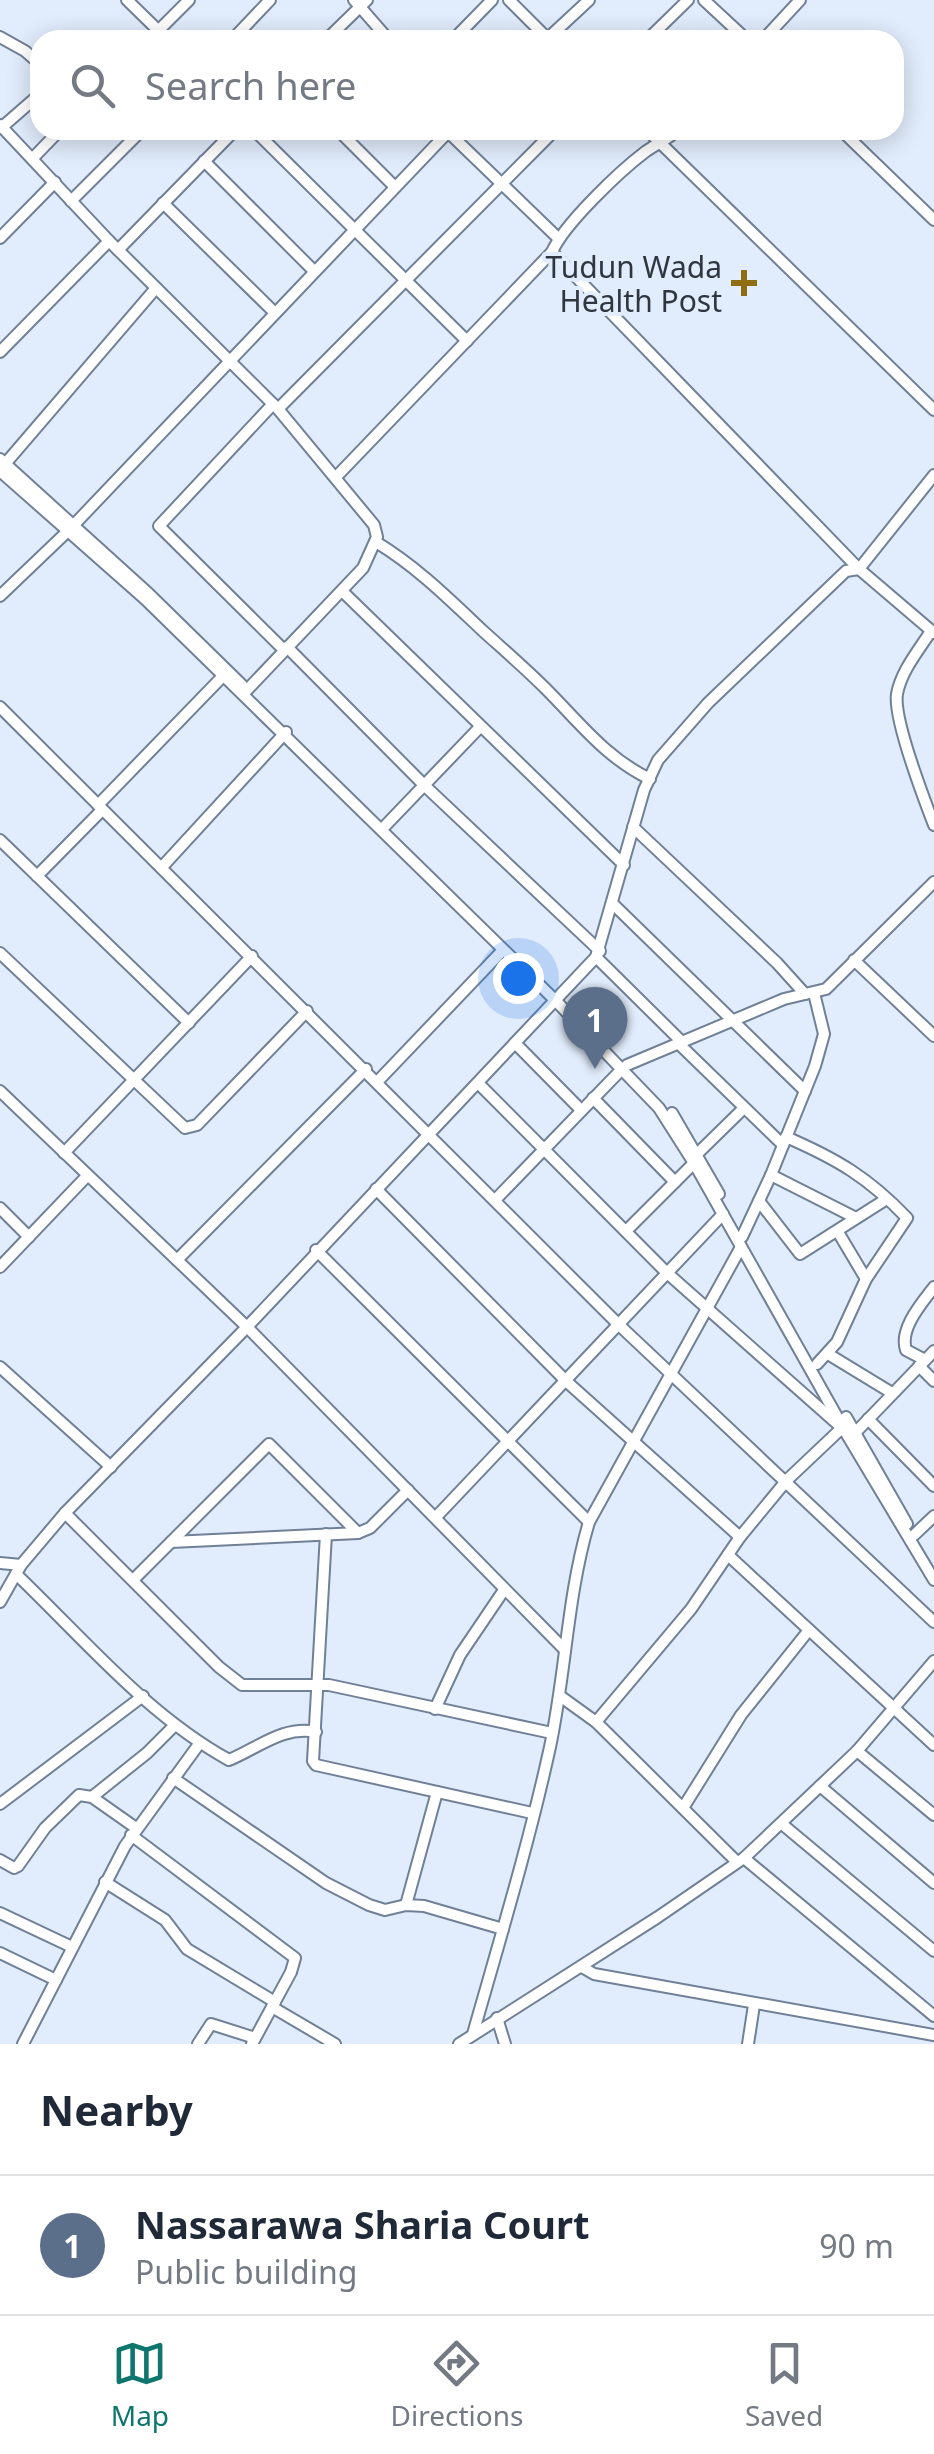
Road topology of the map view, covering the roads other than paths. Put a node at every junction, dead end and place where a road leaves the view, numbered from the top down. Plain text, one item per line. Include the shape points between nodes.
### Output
1 (127, 0) edge
2 (189, 0) edge
3 (270, 0) edge
4 (492, 0) edge
5 (509, 0) edge
6 (589, 0) edge
7 (688, 0) edge
8 (704, 0) edge
9 (800, 0) edge
10 (360, 2) edge
11 (158, 30) joint
12 (242, 30) edge
13 (335, 30) edge
14 (381, 30) edge
15 (463, 30) edge
16 (538, 30) edge
17 (558, 30) edge
18 (658, 30) edge
19 (736, 30) edge
20 (772, 30) edge
21 (0, 37) edge
22 (30, 55) edge
23 (30, 102) edge
24 (1, 127) edge
25 (50, 140) edge
26 (132, 140) edge
27 (225, 140) edge
28 (264, 140) edge
29 (348, 140) edge
30 (440, 140) edge
31 (458, 140) edge
32 (544, 140) edge
33 (663, 140) edge
34 (850, 140) edge
35 (660, 142) junction
36 (32, 158) junction
37 (204, 161) junction
38 (55, 182) junction
39 (500, 182) junction
40 (395, 187) junction
41 (71, 201) junction
42 (163, 202) junction
43 (934, 220) edge
44 (355, 230) junction
45 (0, 238) edge
46 (558, 238) junction
47 (114, 245) junction
48 (552, 252) junction
49 (314, 271) junction
50 (405, 280) junction
51 (156, 288) junction
52 (274, 312) junction
53 (467, 342) junction
54 (0, 352) edge
55 (230, 359) junction
56 (275, 406) junction
57 (934, 410) edge
58 (2, 465) edge
59 (934, 475) edge
60 (336, 477) junction
61 (71, 527) junction
62 (376, 542) junction
63 (858, 569) junction
64 (342, 591) junction
65 (0, 596) edge
66 (933, 632) edge
67 (286, 648) junction
68 (223, 676) junction
69 (248, 690) junction
70 (0, 708) edge
71 (480, 726) junction
72 (285, 733) junction
73 (650, 779) junction
74 (425, 786) junction
75 (100, 808) junction
76 (934, 825) edge
77 (385, 826) junction
78 (633, 827) junction
79 (0, 840) edge
80 (624, 864) junction
81 (162, 867) junction
82 (37, 876) junction
83 (934, 882) edge
84 (614, 905) junction
85 (504, 950) junction
86 (0, 952) edge
87 (598, 954) junction
88 (252, 956) junction
89 (854, 960) junction
90 (809, 994) junction
91 (558, 999) junction
92 (307, 1011) junction
93 (732, 1019) junction
94 (188, 1022) junction
95 (934, 1036) edge
96 (680, 1042) junction
97 (515, 1043) junction
98 (624, 1067) junction
99 (366, 1069) junction
100 (134, 1080) junction
101 (378, 1081) junction
102 (478, 1083) junction
103 (0, 1091) edge
104 (805, 1091) junction
105 (593, 1098) junction
106 (744, 1108) junction
107 (582, 1110) junction
108 (430, 1133) junction
109 (785, 1141) junction
110 (544, 1149) junction
111 (64, 1153) junction
112 (696, 1158) junction
113 (87, 1176) junction
114 (771, 1176) junction
115 (676, 1182) junction
116 (376, 1189) junction
117 (496, 1199) junction
118 (885, 1200) junction
119 (760, 1201) junction
120 (0, 1208) edge
121 (722, 1214) junction
122 (856, 1218) junction
123 (626, 1230) junction
124 (838, 1232) junction
125 (29, 1237) junction
126 (742, 1242) junction
127 (316, 1250) junction
128 (177, 1260) junction
129 (0, 1267) edge
130 (666, 1272) junction
131 (866, 1280) junction
132 (934, 1287) edge
133 (710, 1308) junction
134 (619, 1325) junction
135 (247, 1326) junction
136 (934, 1351) edge
137 (828, 1354) junction
138 (817, 1364) junction
139 (922, 1364) junction
140 (0, 1367) edge
141 (672, 1374) junction
142 (566, 1381) junction
143 (934, 1381) edge
144 (892, 1393) junction
145 (868, 1419) junction
146 (844, 1425) junction
147 (855, 1433) junction
148 (508, 1442) junction
149 (633, 1444) junction
150 (112, 1467) junction
151 (788, 1480) junction
152 (934, 1486) edge
153 (408, 1490) junction
154 (65, 1513) junction
155 (934, 1516) edge
156 (436, 1517) junction
157 (589, 1522) junction
158 (358, 1532) junction
159 (326, 1534) junction
160 (914, 1535) junction
161 (740, 1537) junction
162 (172, 1542) junction
163 (728, 1554) junction
164 (0, 1563) edge
165 (934, 1567) edge
166 (18, 1569) junction
167 (134, 1580) junction
168 (934, 1580) edge
169 (504, 1590) junction
170 (0, 1602) edge
171 (934, 1622) edge
172 (809, 1630) junction
173 (564, 1650) junction
174 (934, 1661) edge
175 (930, 1674) edge
176 (319, 1685) junction
177 (143, 1696) junction
178 (560, 1696) junction
179 (436, 1709) junction
180 (894, 1710) junction
181 (596, 1722) junction
182 (176, 1725) junction
183 (316, 1732) junction
184 (552, 1733) junction
185 (199, 1744) junction
186 (934, 1745) edge
187 (857, 1751) junction
188 (173, 1778) junction
189 (820, 1786) junction
190 (437, 1792) junction
191 (92, 1797) junction
192 (0, 1804) edge
193 (683, 1808) junction
194 (532, 1813) junction
195 (934, 1815) edge
196 (782, 1824) junction
197 (134, 1831) junction
198 (0, 1860) edge
199 (740, 1860) junction
200 (105, 1882) junction
201 (934, 1883) edge
202 (406, 1905) junction
203 (0, 1913) edge
204 (503, 1930) junction
205 (72, 1946) junction
206 (934, 1952) edge
207 (0, 1953) edge
208 (582, 1966) junction
209 (56, 1980) junction
210 (274, 2004) junction
211 (754, 2005) junction
212 (934, 2016) edge
213 (498, 2018) junction
214 (473, 2034) junction
215 (932, 2035) edge
216 (253, 2041) edge
217 (22, 2044) edge
218 (198, 2044) edge
219 (336, 2044) edge
220 (459, 2044) edge
221 (509, 2044) edge
222 (748, 2044) edge

1 - 11 street
2 - 11 street
3 - 12 street
4 - 15 street
5 - 16 street
6 - 17 street
7 - 18 street
8 - 19 street
9 - 20 street
10 - 13 street
10 - 14 street
21 - 22 street
23 - 24 street
24 - 36 street
25 - 36 street
26 - 41 street
27 - 37 street
28 - 44 street
29 - 40 street
30 - 40 street
31 - 39 street
32 - 39 street
33 - 35 street
34 - 43 street
35 - 46 street
35 - 57 street
36 - 38 street
37 - 42 street
37 - 49 street
38 - 41 street
38 - 45 street
39 - 46 street
39 - 50 street
40 - 44 street
41 - 47 street
42 - 47 street
42 - 52 street
44 - 49 street
44 - 50 street
46 - 48 street
47 - 51 street
47 - 54 street
48 - 53 street
48 - 63 street
49 - 52 street
50 - 53 street
50 - 56 street
51 - 55 street
51 - 58 street
52 - 55 street
53 - 60 street
55 - 56 street
55 - 61 street
56 - 60 street
56 - 67 street via 159,526
58 - 61 street
59 - 63 street
60 - 62 street via 374,524
61 - 65 street
61 - 68 street
61 - 69 street
62 - 64 street
62 - 73 street via 438,586 607,753
63 - 66 street
63 - 73 street via 846,571 708,703 658,760
64 - 67 street
64 - 71 street
66 - 76 street via 896,695
67 - 69 street
67 - 74 street
68 - 72 street
68 - 75 street
69 - 72 street
70 - 75 street
71 - 74 street
71 - 80 street
72 - 77 street
72 - 81 street
72 - 85 street
73 - 78 street
74 - 77 street
74 - 87 street
75 - 81 street
75 - 82 street
77 - 91 street
78 - 80 street
78 - 90 street
79 - 82 street
80 - 84 street
81 - 88 street
82 - 94 street
83 - 89 street
84 - 87 street
84 - 93 street
85 - 91 street
85 - 101 street
86 - 100 street
87 - 91 street
87 - 96 street
88 - 92 street
88 - 94 street
89 - 90 street via 835,983
89 - 95 street
90 - 93 street
90 - 104 street via 824,1034
91 - 97 street
91 - 98 street
92 - 99 street
92 - 100 street via 193,1127 181,1126
93 - 96 street
93 - 104 street
94 - 100 street
96 - 98 street
96 - 106 street
97 - 102 street
97 - 107 street
98 - 105 street
98 - 112 street via 674,1116
99 - 101 street
99 - 128 street
100 - 111 street
101 - 108 street
102 - 108 street
102 - 110 street
103 - 111 street
104 - 109 street
105 - 107 street
105 - 115 street
106 - 109 street
106 - 112 street
107 - 110 street
108 - 116 street
108 - 117 street
109 - 114 street
109 - 118 street via 837,1159
110 - 117 street
110 - 123 street
111 - 113 street
112 - 115 street
112 - 121 street
112 - 126 street
113 - 125 street
113 - 128 street
114 - 119 street
114 - 122 street
115 - 123 street
116 - 127 street
116 - 142 street
117 - 134 street
118 - 122 street
118 - 131 street via 907,1220
119 - 124 street via 800,1254
119 - 126 street
120 - 125 street
121 - 126 street
121 - 130 street
122 - 124 street
123 - 130 street
124 - 131 street
125 - 129 street
126 - 133 street
126 - 138 street
126 - 146 street
127 - 135 street
127 - 148 street
128 - 135 street
130 - 133 street
130 - 134 street
131 - 137 street
132 - 139 street via 904,1339
133 - 141 street
133 - 146 street
134 - 141 street
134 - 142 street
135 - 150 street
135 - 153 street
136 - 139 street
137 - 138 street
137 - 144 street
138 - 146 street
139 - 143 street
139 - 144 street
140 - 150 street
141 - 149 street
141 - 151 street
142 - 148 street
142 - 149 street
144 - 145 street
145 - 147 street
145 - 152 street
146 - 147 street
146 - 151 street
146 - 168 street
147 - 160 street
148 - 156 street
148 - 157 street
149 - 157 street
149 - 161 street
150 - 154 street
151 - 161 street
151 - 171 street
153 - 156 street
153 - 158 street
154 - 166 street
154 - 167 street
155 - 160 street
156 - 169 street
157 - 173 street
158 - 159 street
158 - 162 street via 269,1444
159 - 162 street
159 - 176 street
160 - 165 street
161 - 163 street
162 - 167 street
163 - 172 street
163 - 181 street via 692,1609
164 - 166 street
166 - 170 street
166 - 177 street
167 - 176 street via 242,1685
169 - 173 street
169 - 179 street via 460,1655
172 - 180 street
172 - 193 street via 741,1715
173 - 178 street
174 - 175 street
175 - 180 street
176 - 179 street
176 - 183 street
177 - 182 street
177 - 192 street
178 - 181 street
178 - 184 street
179 - 184 street
180 - 186 street
180 - 187 street
181 - 193 street
182 - 185 street
182 - 191 street
183 - 185 street via 284,1732 229,1760
183 - 190 street via 316,1766
184 - 194 street
185 - 188 street
187 - 189 street
187 - 195 street
188 - 197 street
188 - 202 street via 326,1883 385,1910
189 - 196 street
189 - 201 street
190 - 194 street
190 - 202 street
191 - 197 street
191 - 198 street via 69,1803 18,1866
193 - 199 street
194 - 204 street
196 - 199 street
196 - 206 street
197 - 200 street
197 - 210 street via 294,1958
199 - 208 street
199 - 212 street
200 - 205 street
200 - 210 street via 165,1920 187,1949
202 - 204 street
203 - 205 street
204 - 214 street
205 - 209 street
207 - 209 street
208 - 211 street via 594,1974
208 - 213 street
209 - 217 street
210 - 216 street
210 - 219 street
211 - 215 street
211 - 222 street
213 - 214 street
213 - 221 street
214 - 220 street
216 - 218 street via 211,2024

